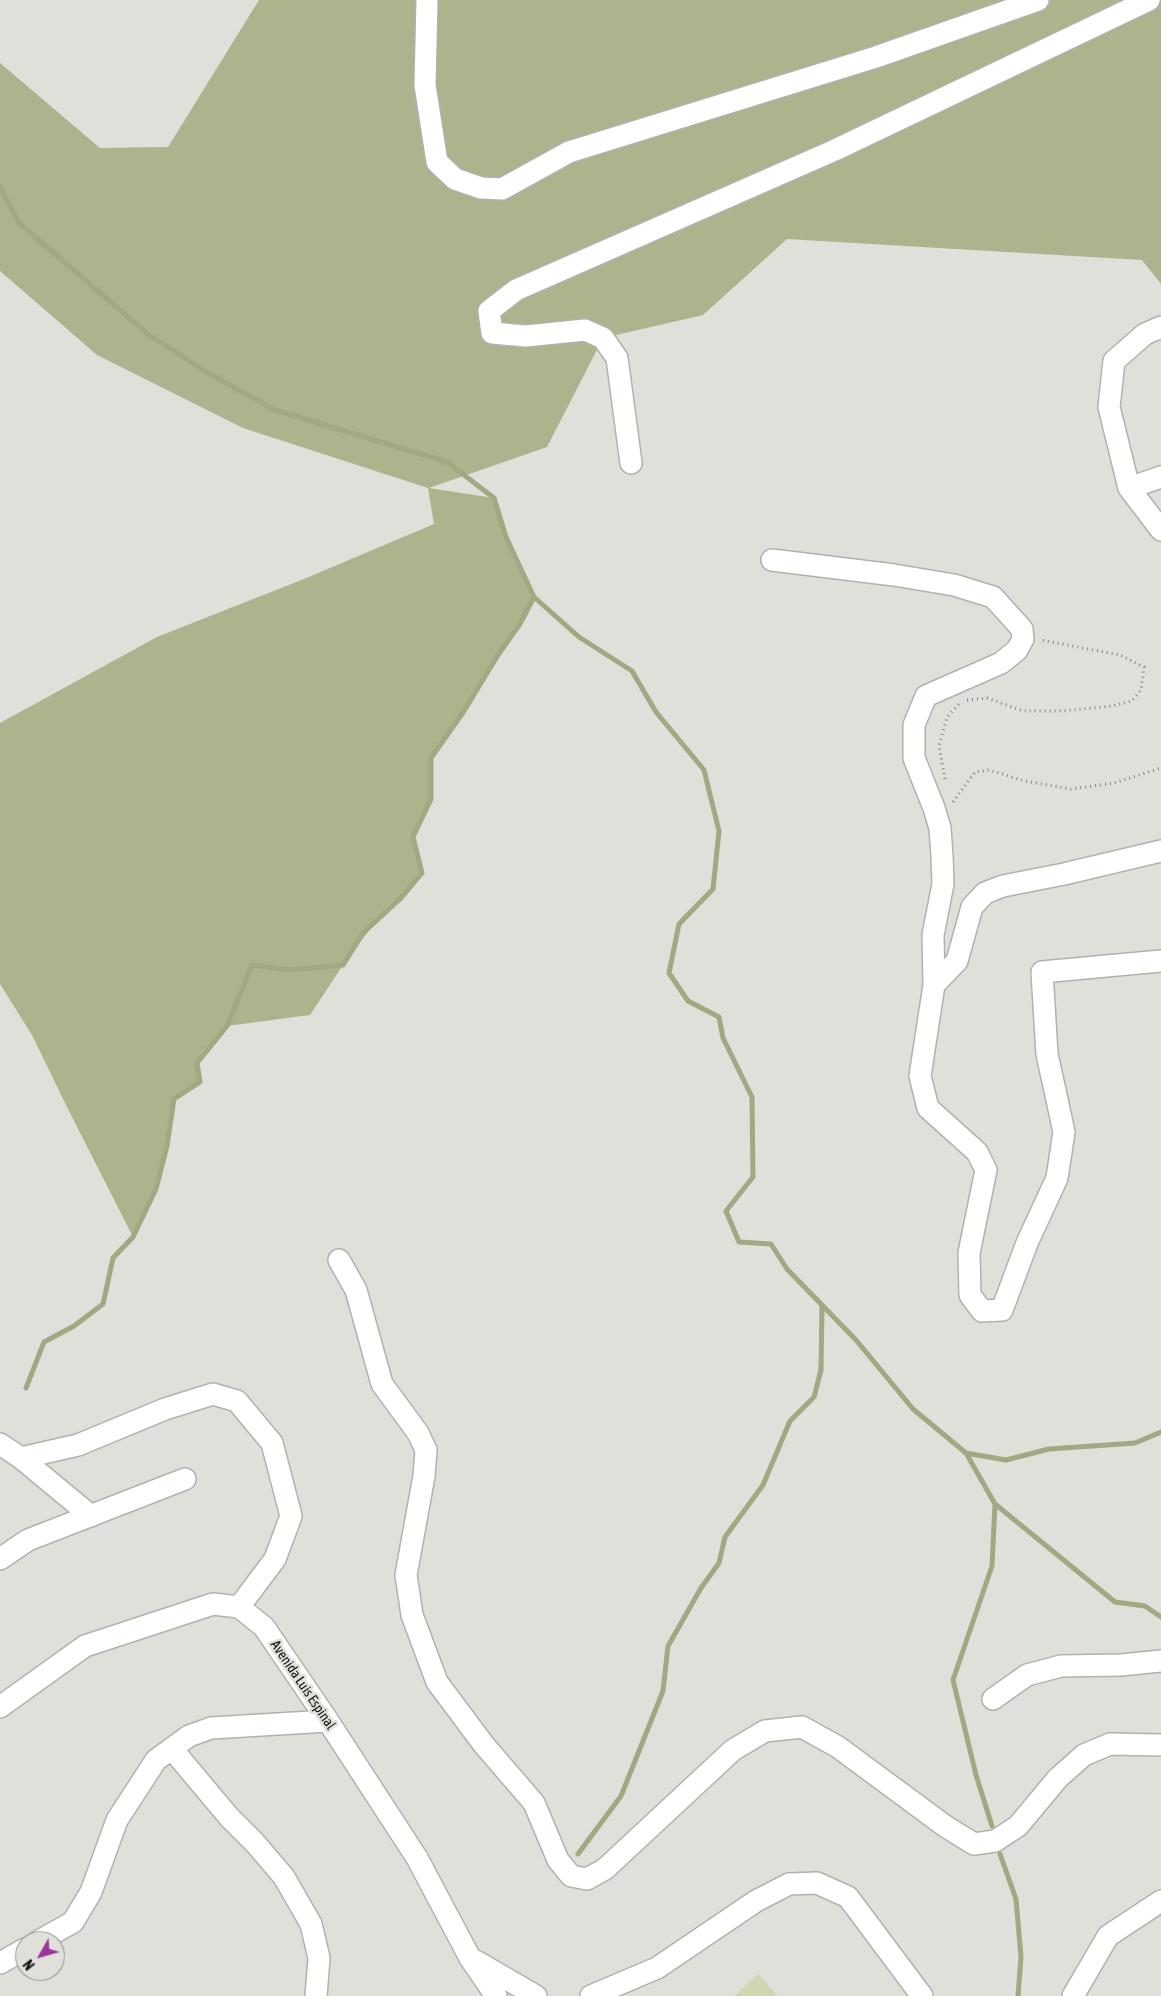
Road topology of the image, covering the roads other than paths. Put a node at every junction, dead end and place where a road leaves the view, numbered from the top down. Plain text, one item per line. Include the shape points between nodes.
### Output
1 (427, 0) edge
2 (1038, 0) edge
3 (1149, 0) edge
4 (1161, 327) edge
5 (631, 464) dead end
6 (1161, 477) edge
7 (1129, 488) junction
8 (1161, 530) edge
9 (772, 560) dead end
10 (1161, 851) edge
11 (1161, 961) edge
12 (934, 985) junction
13 (339, 1260) dead end
14 (0, 1444) edge
15 (21, 1458) junction
16 (185, 1479) dead end
17 (91, 1516) junction
18 (0, 1559) edge
19 (238, 1607) junction
20 (1161, 1661) edge
21 (993, 1699) dead end
22 (0, 1707) edge
23 (328, 1721) junction
24 (1161, 1745) edge
25 (172, 1749) junction
26 (1161, 1901) edge
27 (57, 1931) edge
28 (15, 1955) edge
29 (470, 1958) junction
30 (0, 1963) edge
31 (316, 1996) edge
32 (496, 1996) edge
33 (536, 1996) edge
34 (591, 1996) edge
35 (922, 1996) edge
36 (1073, 1996) edge

1 - 2 street via 425,85 437,162 455,180 482,188 502,189 569,152 876,57
3 - 5 street via 835,150 516,290 489,311 492,333 526,336 585,330 603,338 617,358
4 - 7 street via 1145,334 1114,361 1109,407
6 - 7 street
7 - 8 street
9 - 12 street via 954,585 993,597 1022,629 1023,639 1017,650 1001,663 926,696 914,725 914,758 940,828 943,884 932,935
10 - 12 street via 1003,886 985,893 972,906 957,961
11 - 12 street via 1042,972 1047,1054 1064,1132 1057,1178 1027,1243 1002,1310 982,1311 970,1295 969,1253 986,1170 977,1152 928,1108 920,1076
13 - 24 street via 356,1290 382,1384 418,1433 426,1450 406,1575 412,1615 437,1682 484,1745 534,1803 558,1860 571,1876 587,1879 605,1869 733,1750 765,1731 802,1727 838,1747 974,1844 995,1841 1018,1826 1058,1778 1084,1755 1110,1744
14 - 15 street
15 - 17 street
15 - 19 street via 78,1445 165,1409 213,1394 237,1401 272,1443 291,1516 275,1559
16 - 17 street
17 - 18 street via 28,1540
19 - 22 street via 213,1604 85,1646
19 - 23 street, Avenida Luis Espinal via 264,1627
20 - 21 street via 1121,1666 1060,1666 1027,1675
23 - 25 street via 211,1728 189,1736
23 - 29 street, Avenida Luis Espinal via 417,1858
25 - 27 street via 156,1760 117,1820 91,1892 73,1922
25 - 31 street via 284,1877 311,1924 319,1958
26 - 36 street via 1108,1936
28 - 30 street
29 - 32 street, Avenida Luis Espinal
29 - 33 street
34 - 35 street via 657,1968 756,1901 789,1884 817,1883 848,1897

